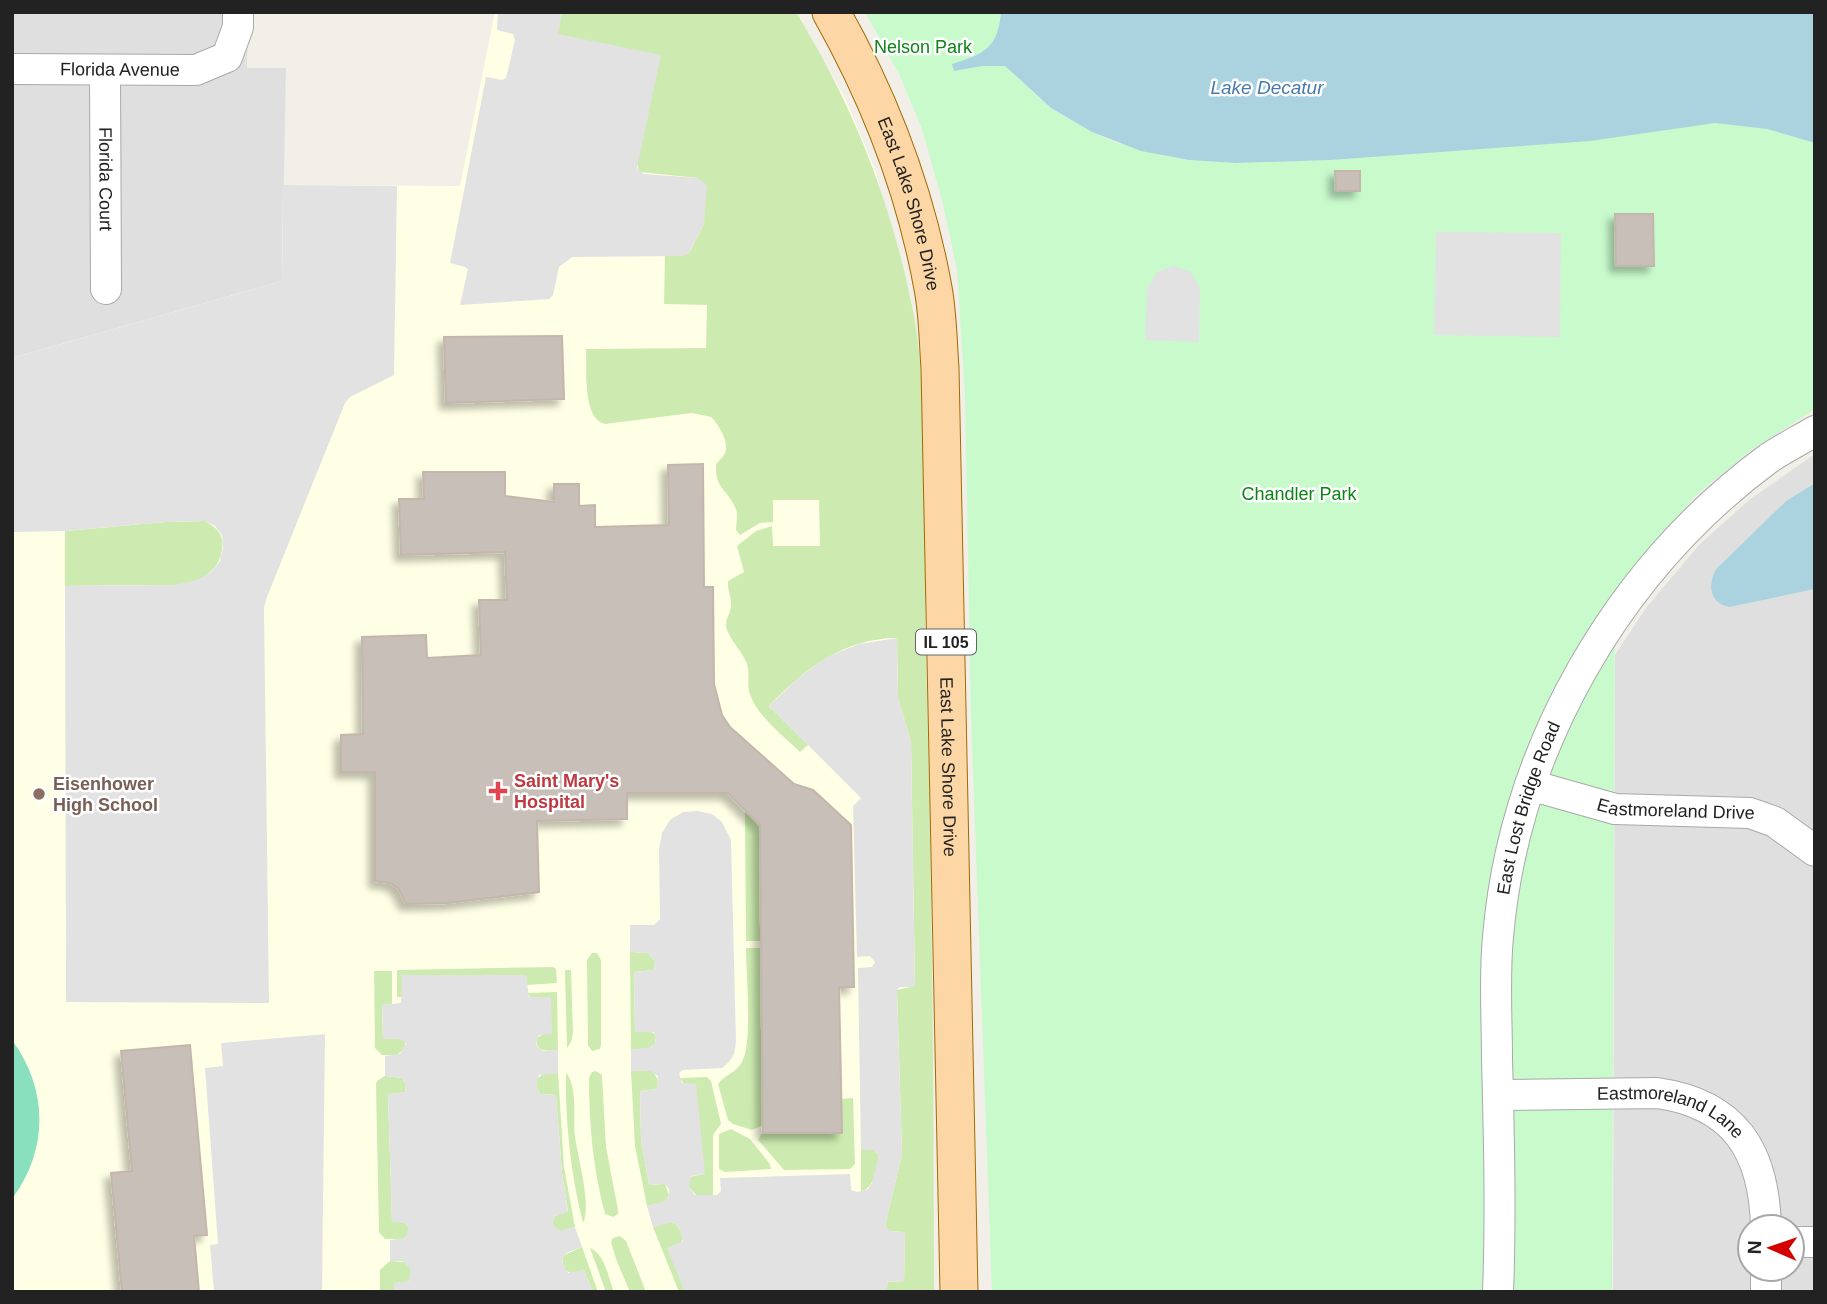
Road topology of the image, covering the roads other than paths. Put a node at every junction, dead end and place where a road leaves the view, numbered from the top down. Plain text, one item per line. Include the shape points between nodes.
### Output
1 (238, 12) edge
2 (831, 12) edge
3 (12, 69) edge
4 (105, 71) junction
5 (106, 289) dead end
6 (1815, 431) edge
7 (1530, 785) junction
8 (1815, 851) edge
9 (1498, 1095) junction
10 (1765, 1213) edge
11 (960, 1292) edge
12 (1499, 1292) edge

1 - 4 street, Florida Avenue via 228,57 196,70
2 - 11 main road, East Lake Shore Drive / IL 105 via 893,138 916,206 934,290 940,368
3 - 4 street, Florida Avenue
4 - 5 street, Florida Court
6 - 7 street, East Lost Bridge Road via 1771,457 1725,494 1682,534 1636,589 1572,688
7 - 8 street, Eastmoreland Drive via 1615,809 1750,813 1775,822
7 - 9 street, East Lost Bridge Road via 1510,856 1497,939
9 - 10 street, Eastmoreland Lane via 1657,1093 1703,1105 1736,1129 1750,1150 1763,1186
9 - 12 street, East Lost Bridge Road

